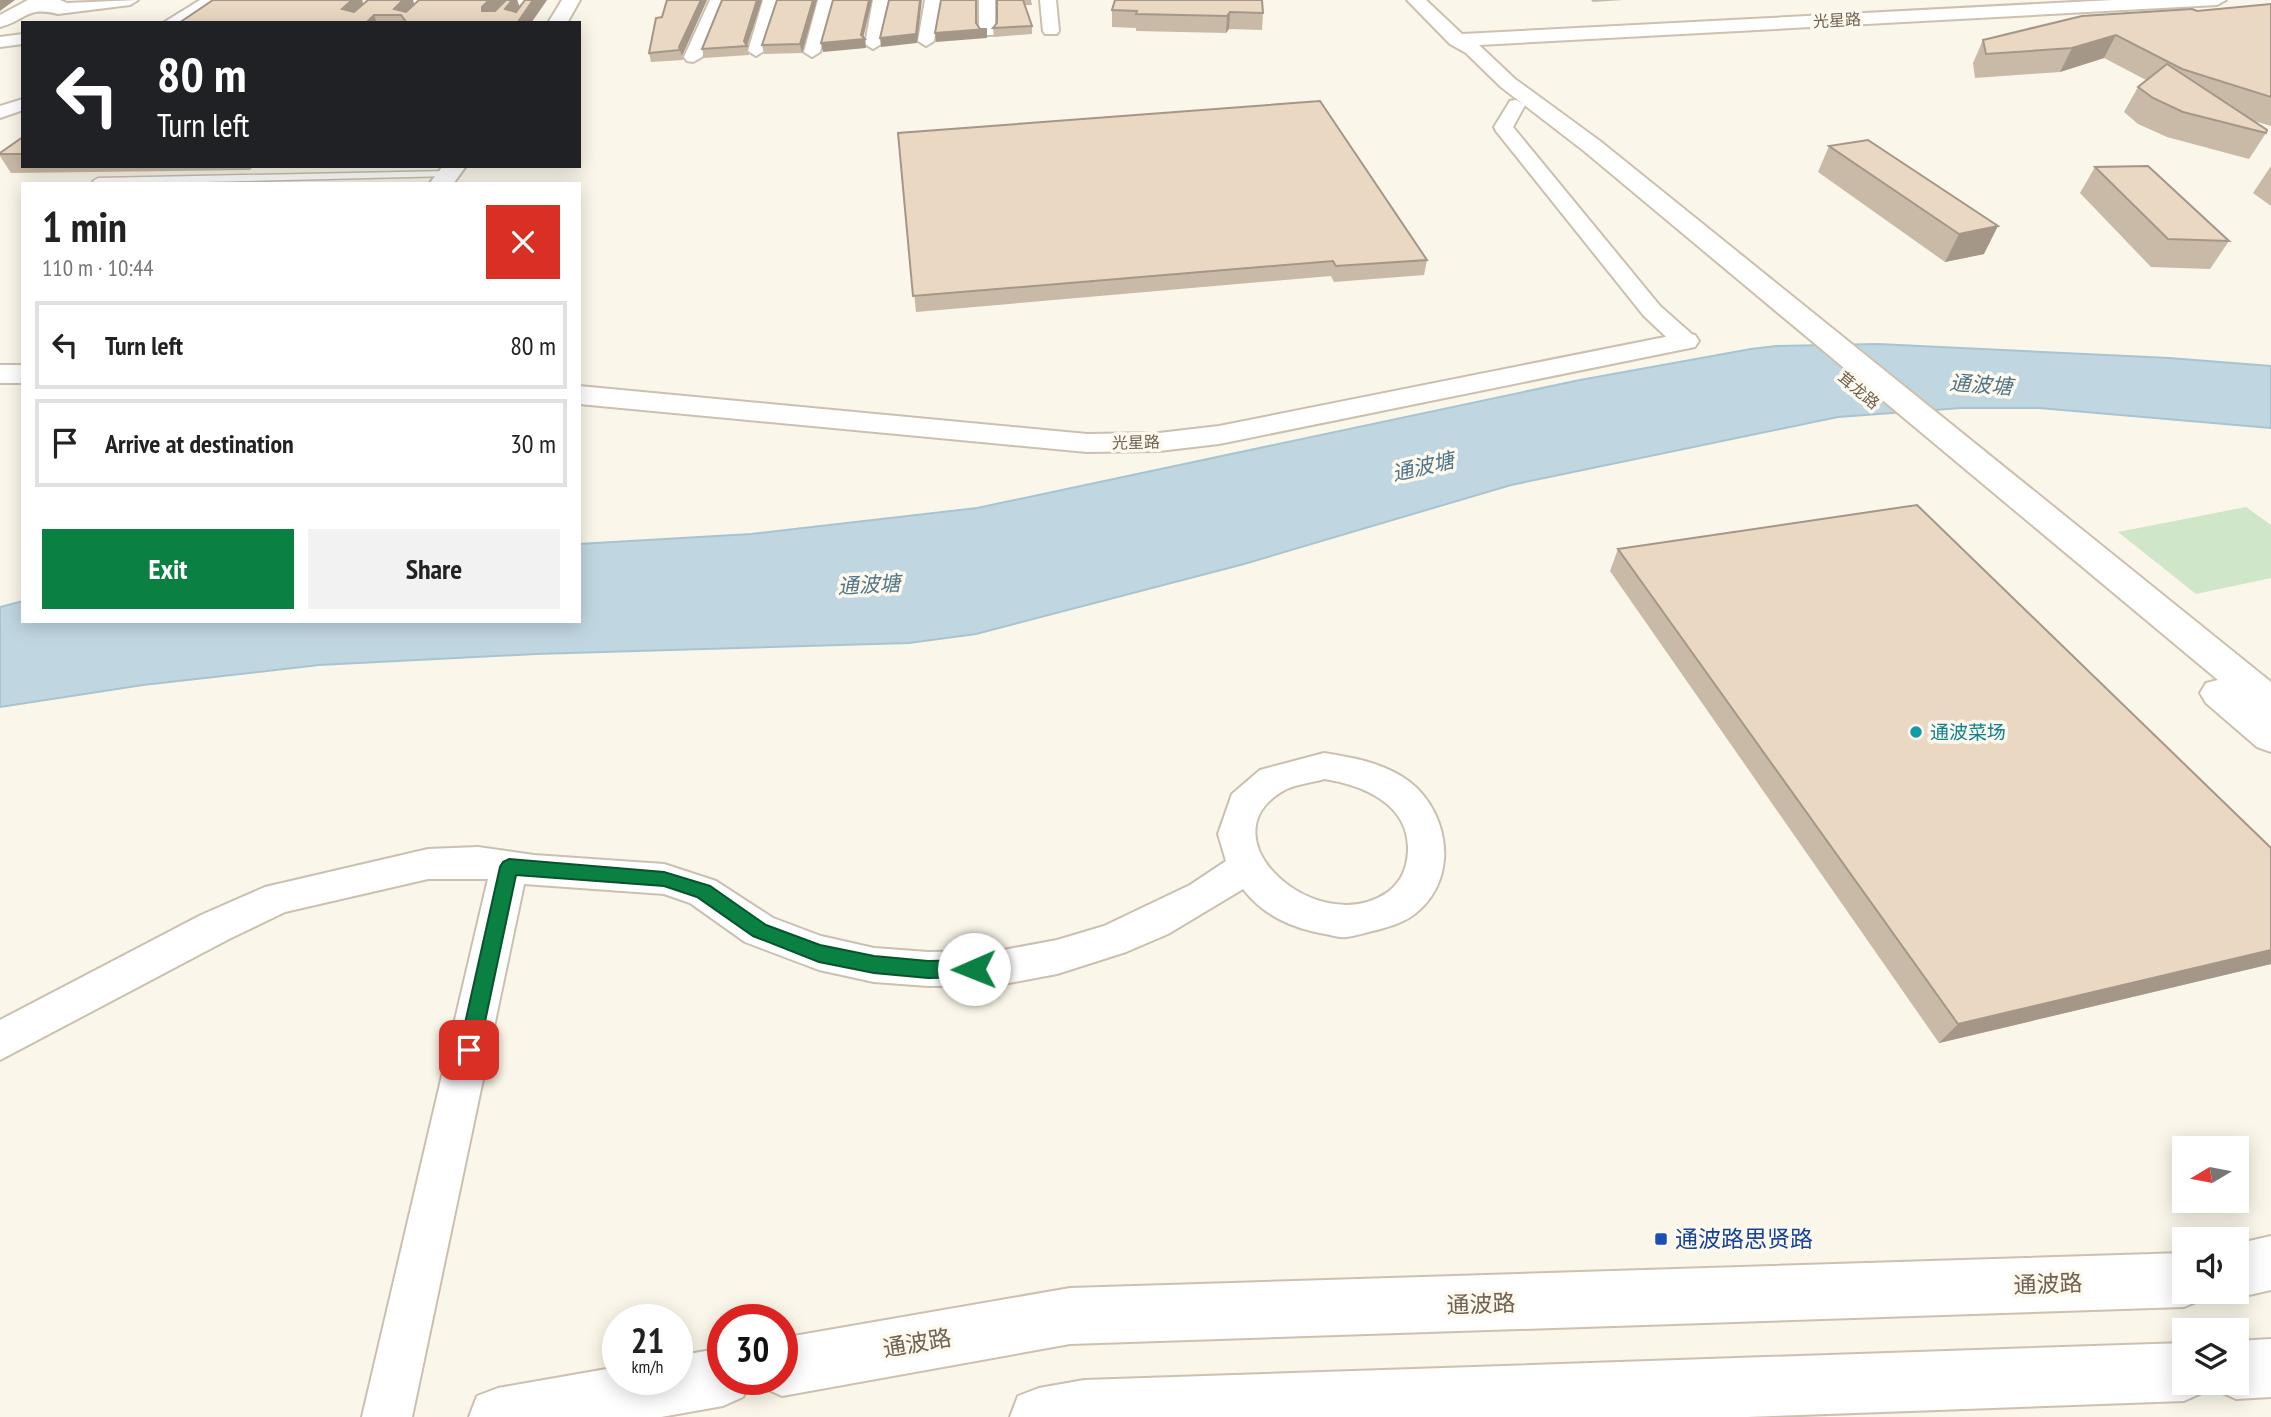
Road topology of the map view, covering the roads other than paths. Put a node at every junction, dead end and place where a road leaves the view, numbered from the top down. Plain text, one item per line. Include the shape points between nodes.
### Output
1 (211, 0) edge
2 (571, 0) edge
3 (718, 0) edge
4 (771, 0) edge
5 (826, 0) edge
6 (881, 0) edge
7 (933, 0) edge
8 (987, 0) edge
9 (1048, 0) edge
10 (1416, 0) edge
11 (2217, 0) edge
12 (430, 1) edge
13 (453, 1) edge
14 (526, 1) edge
15 (379, 2) junction
16 (328, 3) edge
17 (34, 4) edge
18 (127, 4) edge
19 (523, 14) edge
20 (363, 16) edge
21 (414, 16) edge
22 (174, 21) edge
23 (495, 21) edge
24 (558, 21) edge
25 (0, 22) edge
26 (1051, 31) dead end
27 (987, 32) edge
28 (21, 39) edge
29 (1457, 40) junction
30 (926, 41) dead end
31 (0, 42) edge
32 (873, 44) dead end
33 (755, 51) dead end
34 (812, 52) dead end
35 (693, 57) dead end
36 (21, 105) edge
37 (1516, 105) junction
38 (0, 112) edge
39 (1582, 148) junction
40 (393, 175) edge
41 (448, 175) edge
42 (98, 181) dead end
43 (1685, 341) joint
44 (0, 374) edge
45 (21, 374) edge
46 (581, 395) edge
47 (2271, 703) edge
48 (2271, 737) edge
49 (509, 867) junction
50 (1245, 868) junction
51 (0, 1041) edge
52 (2271, 1263) edge
53 (2249, 1269) edge
54 (2172, 1280) edge
55 (798, 1364) edge
56 (2271, 1368) edge
57 (2249, 1369) edge
58 (2172, 1372) edge
59 (707, 1380) edge
60 (387, 1417) edge
61 (498, 1417) edge
62 (1039, 1417) edge

1 - 22 street
2 - 24 main road
3 - 35 street
4 - 33 street
5 - 34 street
6 - 32 street
7 - 30 street
8 - 27 street
9 - 26 street
10 - 29 main road, 茸龙路
11 - 29 main road, 光星路
12 - 13 lane
12 - 15 lane
12 - 21 lane
14 - 19 lane via 530,5
14 - 23 lane via 509,6
15 - 16 lane
15 - 20 lane
17 - 18 street via 60,5 58,9
17 - 25 street
28 - 31 street
29 - 37 main road, 茸龙路 via 1455,50
29 - 39 main road, 茸龙路 via 1473,49
36 - 38 street
37 - 39 main road, 茸龙路
37 - 43 street via 1503,127 1652,311
39 - 47 main road, 茸龙路
39 - 48 main road, 茸龙路
40 - 41 lane
40 - 42 lane
43 - 46 main road, 光星路 via 1219,435 1158,442 1087,443
44 - 45 main road
49 - 50 street via 664,879 703,892 759,930 819,953 928,970 998,968 1112,940 1203,896
49 - 51 street via 478,862 428,864 278,898
49 - 60 street
50 - 50 street via 1264,891 1292,909 1324,919 1358,919 1388,911 1412,894 1425,872 1429,847 1422,821 1406,799 1382,782 1354,770 1296,769 1269,779 1250,796 1238,818 1236,843
52 - 53 main road
54 - 55 main road, 通波路 via 1070,1316
56 - 57 main road
58 - 62 main road via 1084,1409
59 - 61 main road

